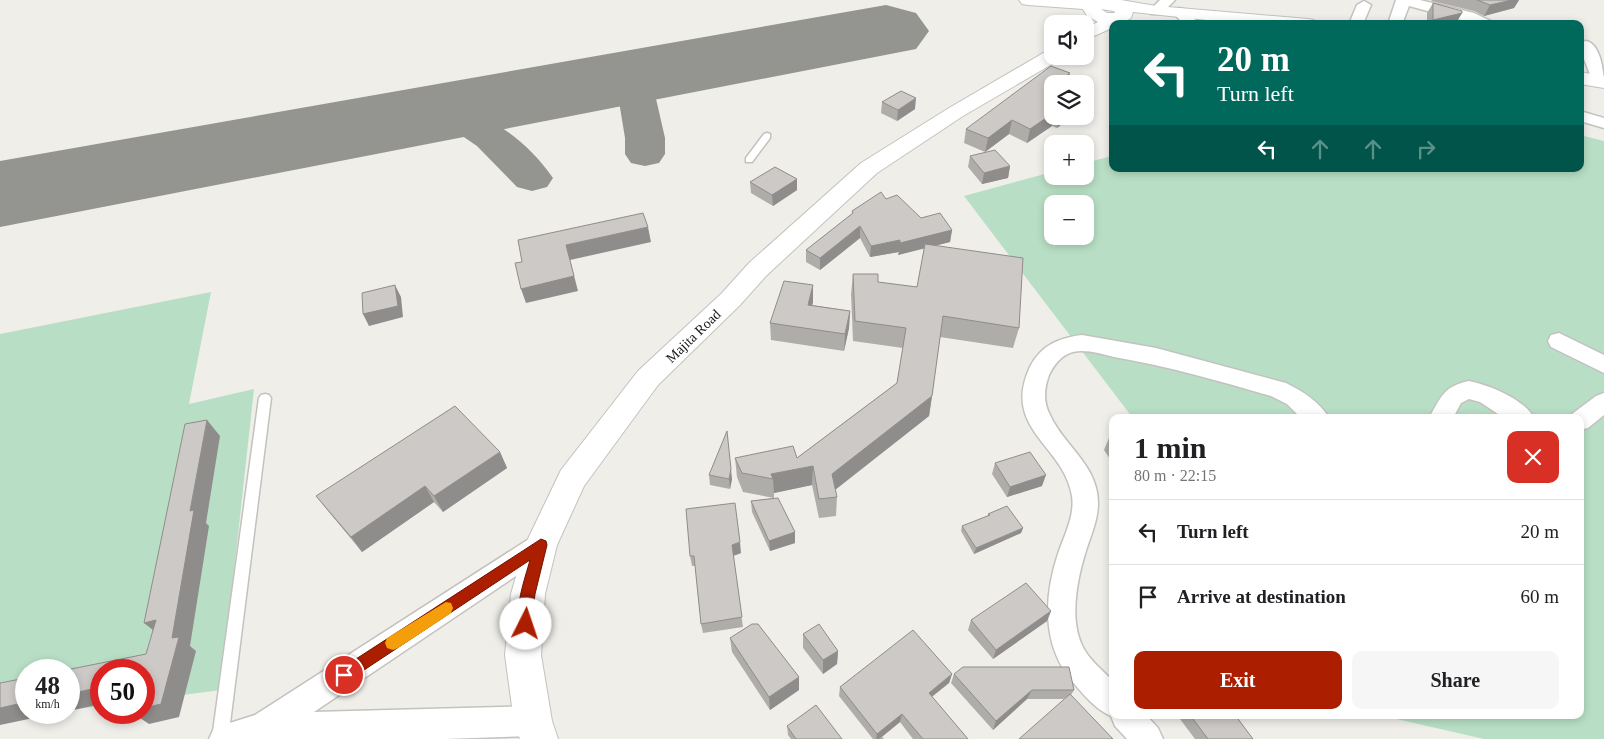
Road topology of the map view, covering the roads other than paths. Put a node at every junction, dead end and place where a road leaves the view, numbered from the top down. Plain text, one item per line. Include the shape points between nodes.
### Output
1 (1028, 0) edge
2 (1403, 0) edge
3 (1364, 5) dead end
4 (1168, 8) edge
5 (1103, 17) edge
6 (1187, 20) edge
7 (1273, 20) edge
8 (1358, 20) edge
9 (1396, 20) edge
10 (1480, 20) edge
11 (1586, 45) dead end
12 (1044, 61) edge
13 (1584, 79) edge
14 (1602, 82) edge
15 (1584, 117) edge
16 (1604, 123) edge
17 (767, 136) dead end
18 (749, 160) dead end
19 (1559, 341) dead end
20 (1604, 365) edge
21 (264, 398) dead end
22 (1604, 402) edge
23 (1312, 414) edge
24 (1443, 414) edge
25 (1516, 414) edge
26 (1584, 418) edge
27 (541, 545) junction
28 (1109, 698) edge
29 (1130, 719) edge
30 (262, 729) junction
31 (536, 730) edge
32 (220, 739) edge
33 (225, 739) edge
34 (1147, 739) edge

1 - 5 main road via 1070,4
2 - 9 street
2 - 10 street
3 - 8 street
4 - 5 main road
4 - 6 street
4 - 7 main road
11 - 14 street
12 - 27 main road, Majita Road via 869,168 758,269 648,378 572,479
13 - 14 main road
15 - 16 street
17 - 18 lane
19 - 20 street
21 - 32 lane
22 - 26 street
23 - 28 street via 1278,389 1156,356 1082,343 1056,349 1047,357 1036,376 1033,400 1048,436 1080,477 1085,496 1084,517 1071,558 1063,601 1064,633 1070,653
24 - 25 street via 1453,397 1467,390 1480,391
27 - 30 street
27 - 31 main road, Majita Road via 528,594 524,655
29 - 34 street
30 - 31 street
30 - 33 street

